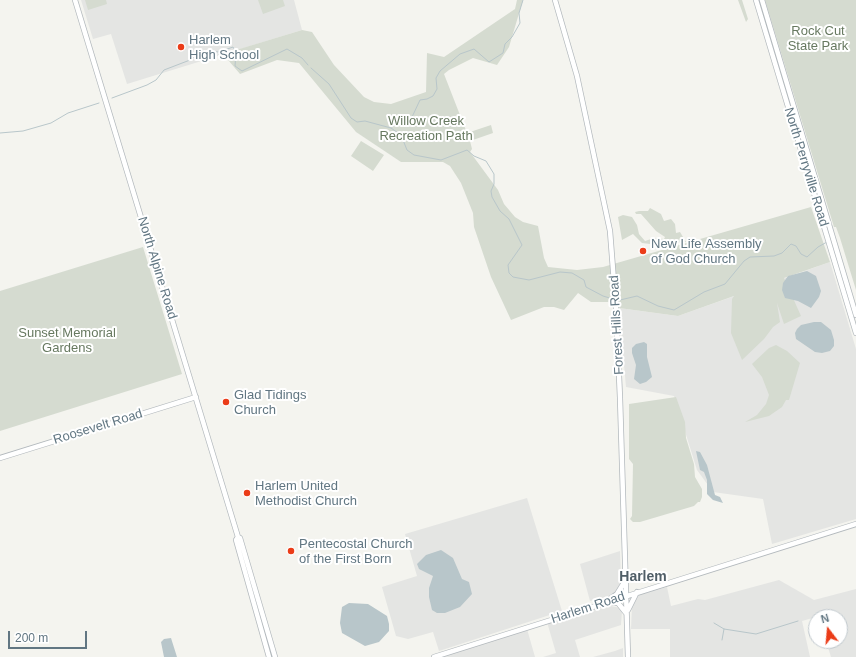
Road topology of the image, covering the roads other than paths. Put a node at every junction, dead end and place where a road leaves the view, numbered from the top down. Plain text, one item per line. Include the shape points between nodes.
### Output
1 (75, 0) edge
2 (555, 0) edge
3 (756, 0) edge
4 (762, 0) edge
5 (856, 315) edge
6 (856, 333) edge
7 (196, 397) junction
8 (0, 458) edge
9 (856, 524) edge
10 (238, 536) junction
11 (625, 581) junction
12 (638, 592) junction
13 (626, 596) junction
14 (607, 602) junction
15 (626, 614) junction
16 (269, 657) edge
17 (275, 657) edge
18 (434, 657) edge
19 (628, 657) edge

1 - 7 main road, North Alpine Road
2 - 11 main road, Forest Hills Road via 577,76 610,231 616,302
3 - 6 main road, North Perryville Road
4 - 5 main road, North Perryville Road
7 - 8 main road, Roosevelt Road
7 - 10 main road, North Alpine Road
9 - 12 main road, Harlem Road
10 - 16 main road, North Alpine Road via 236,540
10 - 17 main road, North Alpine Road
11 - 13 main road, Forest Hills Road
11 - 14 main road via 617,594
12 - 13 main road, Harlem Road
12 - 15 main road
13 - 14 main road, Harlem Road
13 - 15 main road, Forest Hills Road
14 - 15 main road via 618,603
14 - 18 main road, Harlem Road
15 - 19 main road, Forest Hills Road

